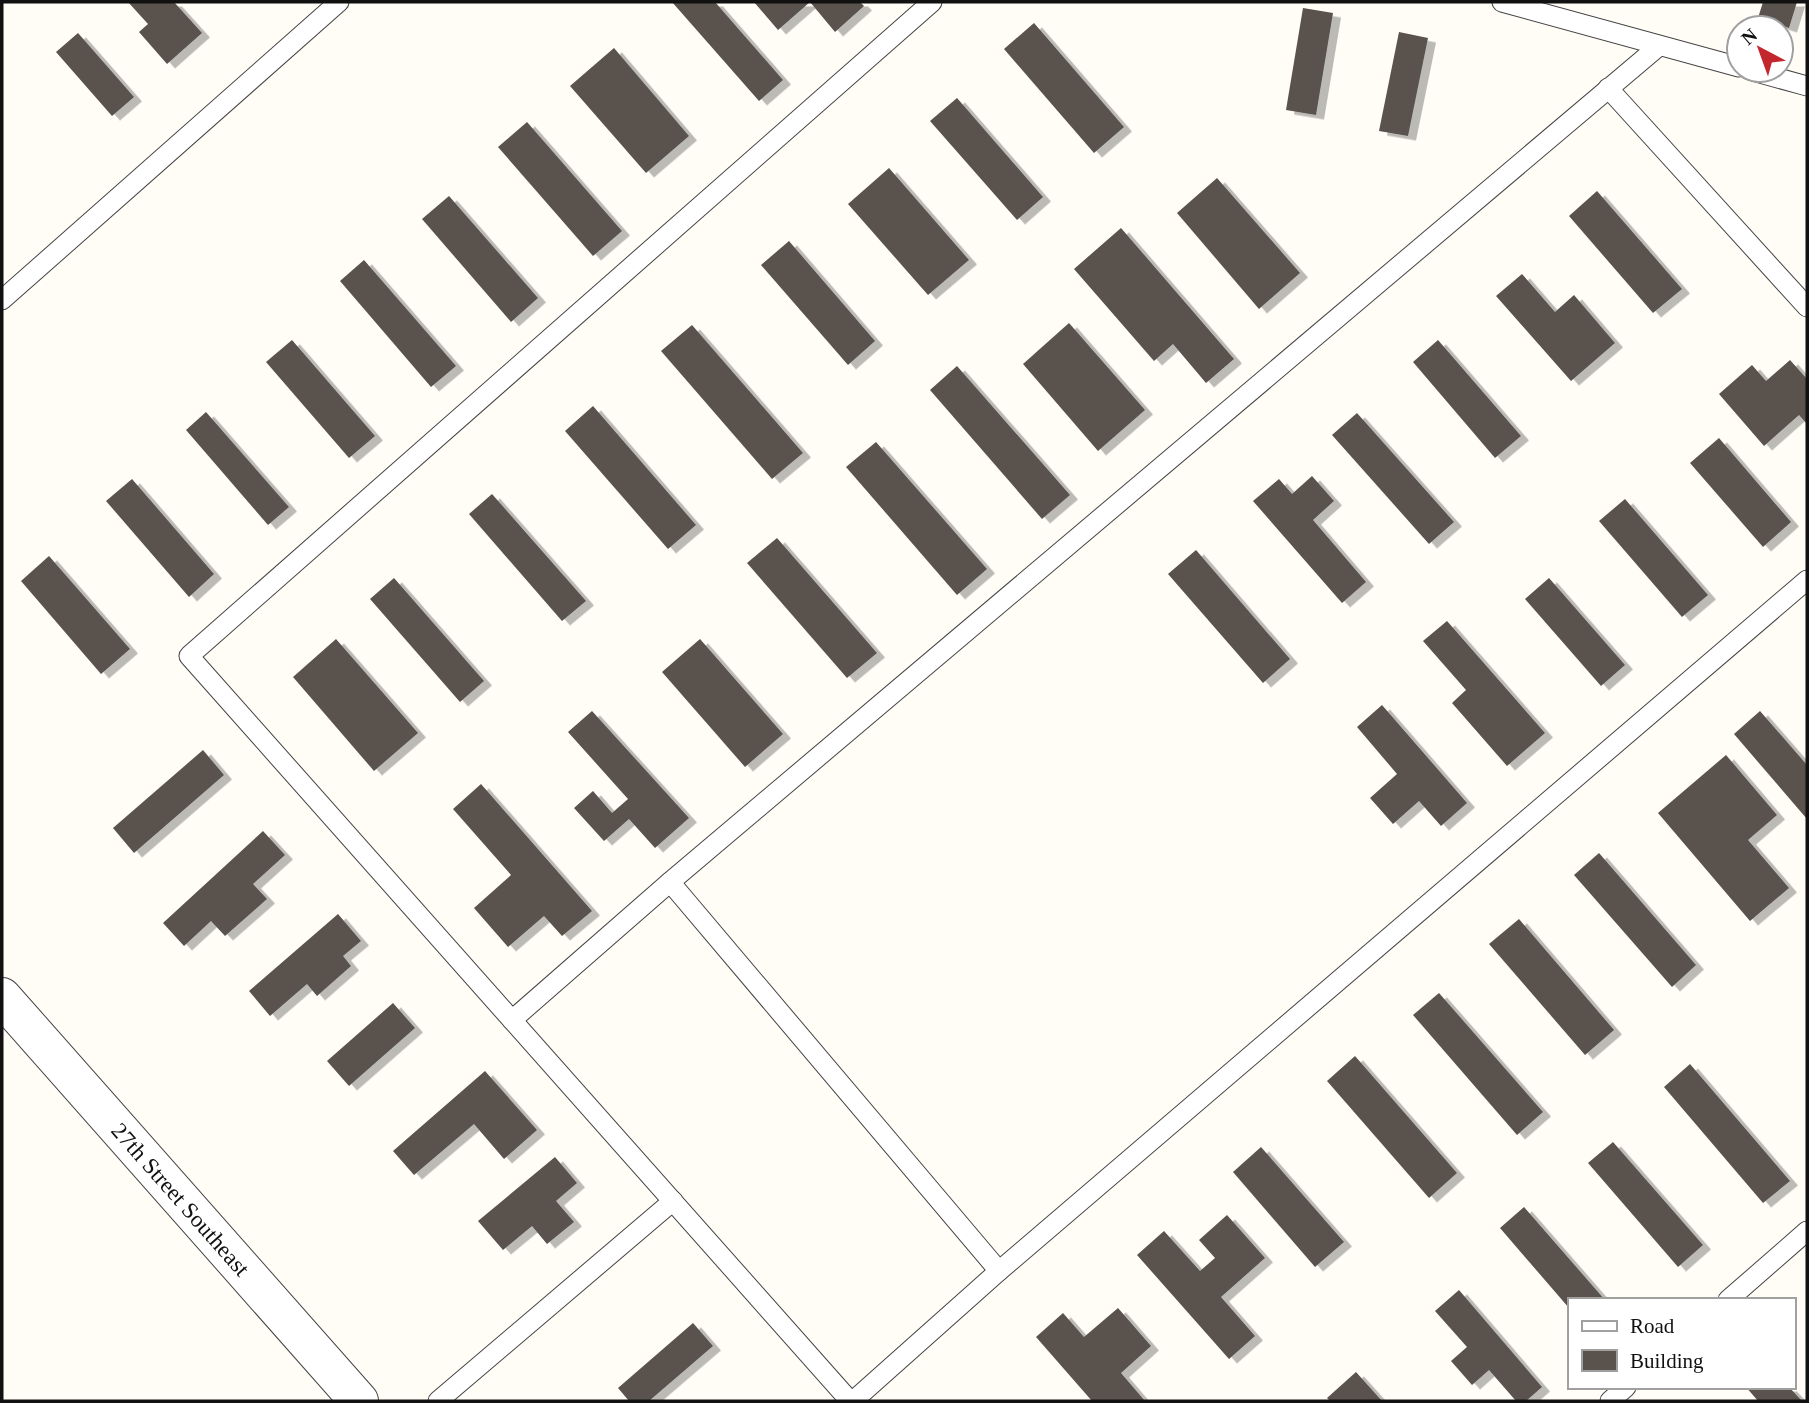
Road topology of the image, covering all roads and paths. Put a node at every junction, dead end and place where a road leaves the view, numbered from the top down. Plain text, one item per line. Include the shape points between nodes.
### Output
1 (339, 2) edge
2 (932, 2) edge
3 (1502, 2) edge
4 (1659, 46) junction
5 (1725, 63) edge
6 (1608, 88) junction
7 (2, 300) edge
8 (1807, 307) edge
9 (1807, 580) edge
10 (670, 883) junction
11 (2, 997) edge
12 (512, 1020) junction
13 (673, 1201) junction
14 (1807, 1231) edge
15 (999, 1270) junction
16 (1730, 1298) edge
17 (1624, 1389) edge
18 (359, 1401) edge
19 (438, 1401) edge
20 (852, 1401) edge
21 (1610, 1401) edge

1 - 7 lane
2 - 12 lane via 189,656
3 - 4 lane
4 - 5 lane
4 - 6 lane
6 - 8 lane
6 - 10 lane
9 - 15 lane
10 - 12 lane
10 - 15 lane
11 - 18 street, 27th Street Southeast
12 - 13 lane
13 - 19 lane
13 - 20 lane
14 - 16 lane
15 - 20 lane
17 - 21 lane

